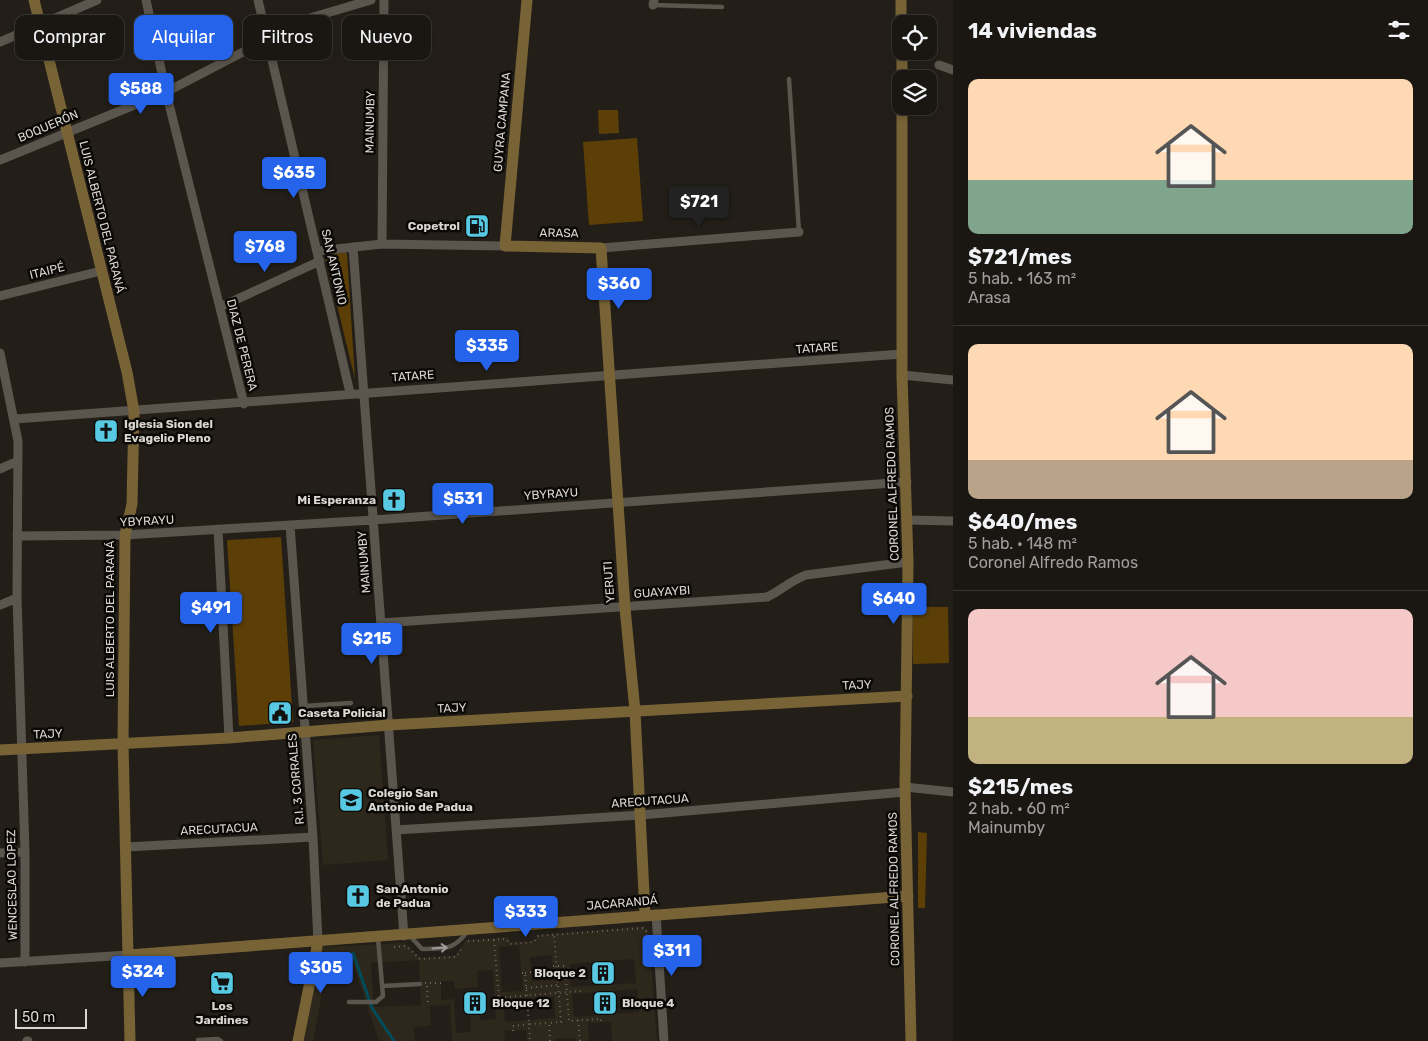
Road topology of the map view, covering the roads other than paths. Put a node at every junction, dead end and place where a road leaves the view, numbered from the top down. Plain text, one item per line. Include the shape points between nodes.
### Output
1 (34, 0) edge
2 (97, 0) edge
3 (146, 0) edge
4 (258, 0) edge
5 (371, 0) edge
6 (384, 0) edge
7 (527, 0) edge
8 (901, 0) edge
9 (654, 3) edge
10 (722, 6) dead end
11 (37, 15) edge
12 (61, 15) edge
13 (262, 15) edge
14 (326, 15) edge
15 (902, 15) edge
16 (15, 35) edge
17 (0, 42) edge
18 (243, 49) edge
19 (48, 60) edge
20 (273, 60) edge
21 (939, 65) dead end
22 (953, 70) edge
23 (788, 79) dead end
24 (166, 92) junction
25 (902, 115) edge
26 (66, 132) junction
27 (0, 160) edge
28 (799, 232) joint
29 (382, 244) junction
30 (353, 246) junction
31 (505, 246) junction
32 (601, 248) junction
33 (318, 251) junction
34 (320, 261) junction
35 (101, 272) junction
36 (0, 296) edge
37 (220, 308) junction
38 (0, 354) edge
39 (902, 354) junction
40 (611, 375) junction
41 (902, 375) junction
42 (953, 380) edge
43 (364, 392) junction
44 (350, 393) junction
45 (244, 404) junction
46 (134, 410) junction
47 (15, 419) junction
48 (18, 461) junction
49 (0, 469) edge
50 (907, 482) junction
51 (617, 502) junction
52 (373, 520) junction
53 (908, 520) junction
54 (953, 521) edge
55 (290, 525) junction
56 (218, 529) junction
57 (125, 535) junction
58 (17, 536) junction
59 (908, 562) junction
60 (17, 598) junction
61 (0, 605) edge
62 (625, 608) junction
63 (381, 622) junction
64 (907, 696) junction
65 (351, 703) dead end
66 (302, 707) junction
67 (635, 711) junction
68 (388, 725) junction
69 (304, 732) junction
70 (229, 738) junction
71 (123, 744) junction
72 (21, 749) junction
73 (0, 750) edge
74 (905, 790) junction
75 (953, 792) edge
76 (641, 815) junction
77 (396, 830) junction
78 (313, 836) junction
79 (126, 847) junction
80 (25, 852) junction
81 (0, 853) edge
82 (908, 896) junction
83 (650, 914) junction
84 (406, 936) junction
85 (318, 942) junction
86 (379, 942) junction
87 (129, 955) junction
88 (25, 962) junction
89 (0, 963) edge
90 (420, 984) road end
91 (382, 986) junction
92 (349, 1002) dead end
93 (198, 1040) edge
94 (130, 1041) edge
95 (221, 1041) edge
96 (298, 1041) edge
97 (664, 1041) edge
98 (911, 1041) edge

1 - 11 street, LUIS ALBERTO DEL PARANÁ
2 - 12 street
3 - 24 street, DIAZ DE PERERA
4 - 13 street, SAN ANTONIO
5 - 14 street, BOQUERÓN
6 - 29 street, MAINUMBY
7 - 31 street, GUYRA CAMPANA
8 - 15 street
9 - 10 lane
16 - 17 street
18 - 24 street, BOQUERÓN
19 - 26 street, LUIS ALBERTO DEL PARANÁ
20 - 33 street, SAN ANTONIO
21 - 22 street
23 - 28 lane
24 - 26 street, BOQUERÓN
24 - 37 street, DIAZ DE PERERA
25 - 39 street, CORONEL ALFREDO RAMOS
26 - 27 street, BOQUERÓN
26 - 35 street, LUIS ALBERTO DEL PARANÁ
28 - 32 street, ARASA
29 - 30 street, ARASA
29 - 31 street, ARASA
30 - 33 street, ARASA
30 - 43 street, MAINUMBY
31 - 32 street, ARASA
32 - 40 street, YERUTI
33 - 34 street, SAN ANTONIO
34 - 37 street
34 - 44 street, SAN ANTONIO
35 - 36 street, ITAIPÉ
35 - 46 street, LUIS ALBERTO DEL PARANÁ
37 - 45 street, DIAZ DE PERERA
38 - 47 street
39 - 40 street, TATARE
39 - 41 street, CORONEL ALFREDO RAMOS
40 - 43 street, TATARE
40 - 51 street, YERUTI
41 - 42 street
41 - 50 street, CORONEL ALFREDO RAMOS
43 - 44 street, TATARE
43 - 52 street, MAINUMBY
44 - 45 street, TATARE
45 - 46 street, TATARE
46 - 47 street, TATARE
46 - 57 street, LUIS ALBERTO DEL PARANÁ via 132,504
47 - 48 street
48 - 49 street
48 - 58 street
50 - 51 street, YBYRAYU
50 - 53 street, CORONEL ALFREDO RAMOS
51 - 52 street, YBYRAYU
51 - 62 street, YERUTI
52 - 55 street, YBYRAYU
52 - 63 street, MAINUMBY
53 - 54 street
53 - 59 street, CORONEL ALFREDO RAMOS
55 - 56 street, YBYRAYU
55 - 66 street, R.I. 3 CORRALES
56 - 57 street, YBYRAYU
56 - 70 street
57 - 58 street, YBYRAYU
57 - 71 street, LUIS ALBERTO DEL PARANÁ
58 - 60 street
59 - 62 street, GUAYAYBI via 806,575 767,597
59 - 64 street, CORONEL ALFREDO RAMOS
60 - 61 street
60 - 72 street, WENCESLAO LOPEZ
62 - 63 street, GUAYAYBI
62 - 67 street, YERUTI
63 - 68 street, MAINUMBY
64 - 67 street, TAJY
64 - 74 street, CORONEL ALFREDO RAMOS
65 - 66 lane
66 - 69 street, R.I. 3 CORRALES
67 - 68 street, TAJY
67 - 76 street, YERUTI
68 - 69 street, TAJY
68 - 77 street, MAINUMBY
69 - 70 street, TAJY
69 - 78 street, R.I. 3 CORRALES
70 - 71 street, TAJY
71 - 72 street, TAJY
71 - 79 street, LUIS ALBERTO DEL PARANÁ
72 - 73 street, TAJY
72 - 80 street, WENCESLAO LOPEZ
74 - 75 street, ARECUTACUA
74 - 76 street, ARECUTACUA
74 - 82 street, CORONEL ALFREDO RAMOS
76 - 77 street, ARECUTACUA
76 - 83 street, YERUTI
77 - 84 street, MAINUMBY
78 - 79 street, ARECUTACUA
78 - 85 street, R.I. 3 CORRALES
79 - 87 street, LUIS ALBERTO DEL PARANÁ
80 - 81 street
80 - 88 street, WENCESLAO LOPEZ
82 - 83 street, JACARANDÁ
82 - 98 street, CORONEL ALFREDO RAMOS
83 - 84 street, JACARANDÁ
83 - 97 street, YERUTI
84 - 86 street, JACARANDÁ
85 - 86 street, JACARANDÁ
85 - 87 street, JACARANDÁ
85 - 96 street
86 - 91 lane
87 - 88 street
87 - 94 street, LUIS ALBERTO DEL PARANÁ
88 - 89 street
90 - 91 lane
91 - 92 lane via 380,1000
93 - 95 lane via 218,1038

